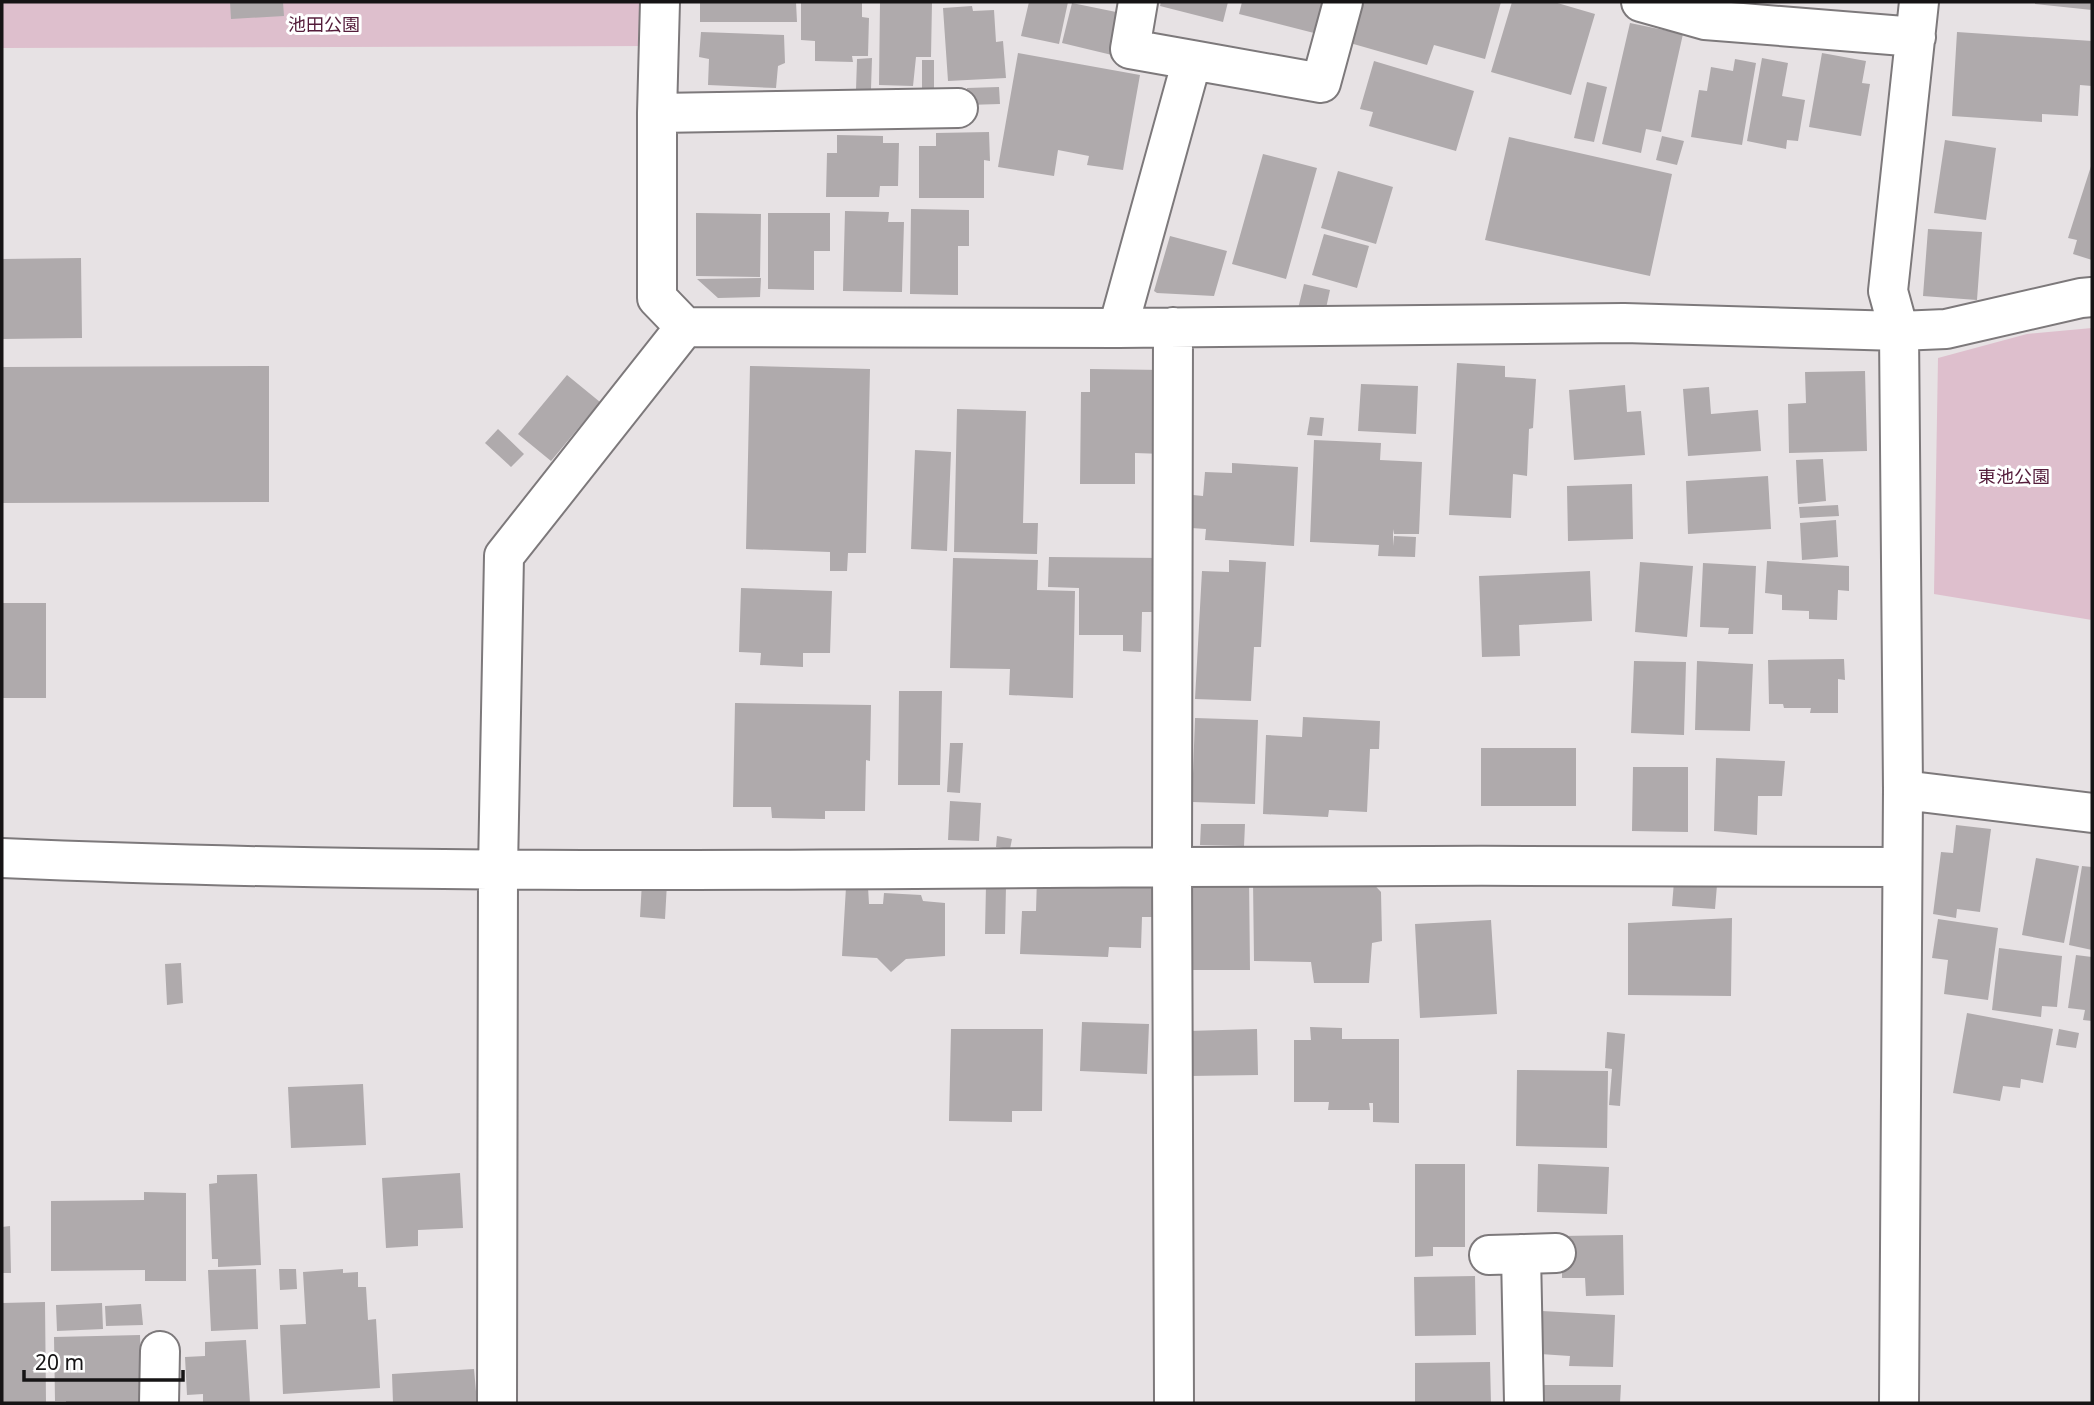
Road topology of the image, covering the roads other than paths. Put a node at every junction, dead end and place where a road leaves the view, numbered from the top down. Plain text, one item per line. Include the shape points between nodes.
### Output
1 (660, 2) edge
2 (1138, 2) edge
3 (1343, 2) edge
4 (1640, 2) edge
5 (1918, 19) edge
6 (1192, 60) junction
7 (958, 108) dead end
8 (657, 113) junction
9 (2092, 297) edge
10 (685, 327) junction
11 (1173, 327) junction
12 (1118, 328) junction
13 (1899, 331) junction
14 (1903, 790) junction
15 (2092, 813) edge
16 (2, 858) edge
17 (1172, 867) junction
18 (1901, 867) junction
19 (498, 869) junction
20 (1522, 1254) dead end
21 (159, 1351) dead end
22 (159, 1403) edge
23 (497, 1403) edge
24 (1174, 1403) edge
25 (1524, 1403) edge
26 (1899, 1403) edge

1 - 8 street
2 - 6 street via 1130,49
3 - 6 street via 1321,83
4 - 5 street via 1705,20
5 - 13 street via 1888,291
6 - 12 street
7 - 8 street
8 - 10 street via 657,298
9 - 13 street via 1946,329
10 - 12 street
10 - 19 street via 504,556
11 - 12 street
11 - 13 street via 1624,323
11 - 17 street
13 - 14 street
14 - 15 street
14 - 18 street
16 - 19 street via 200,866
17 - 18 street
17 - 19 street
17 - 24 street
18 - 26 street
19 - 23 street
20 - 25 street
21 - 22 street

